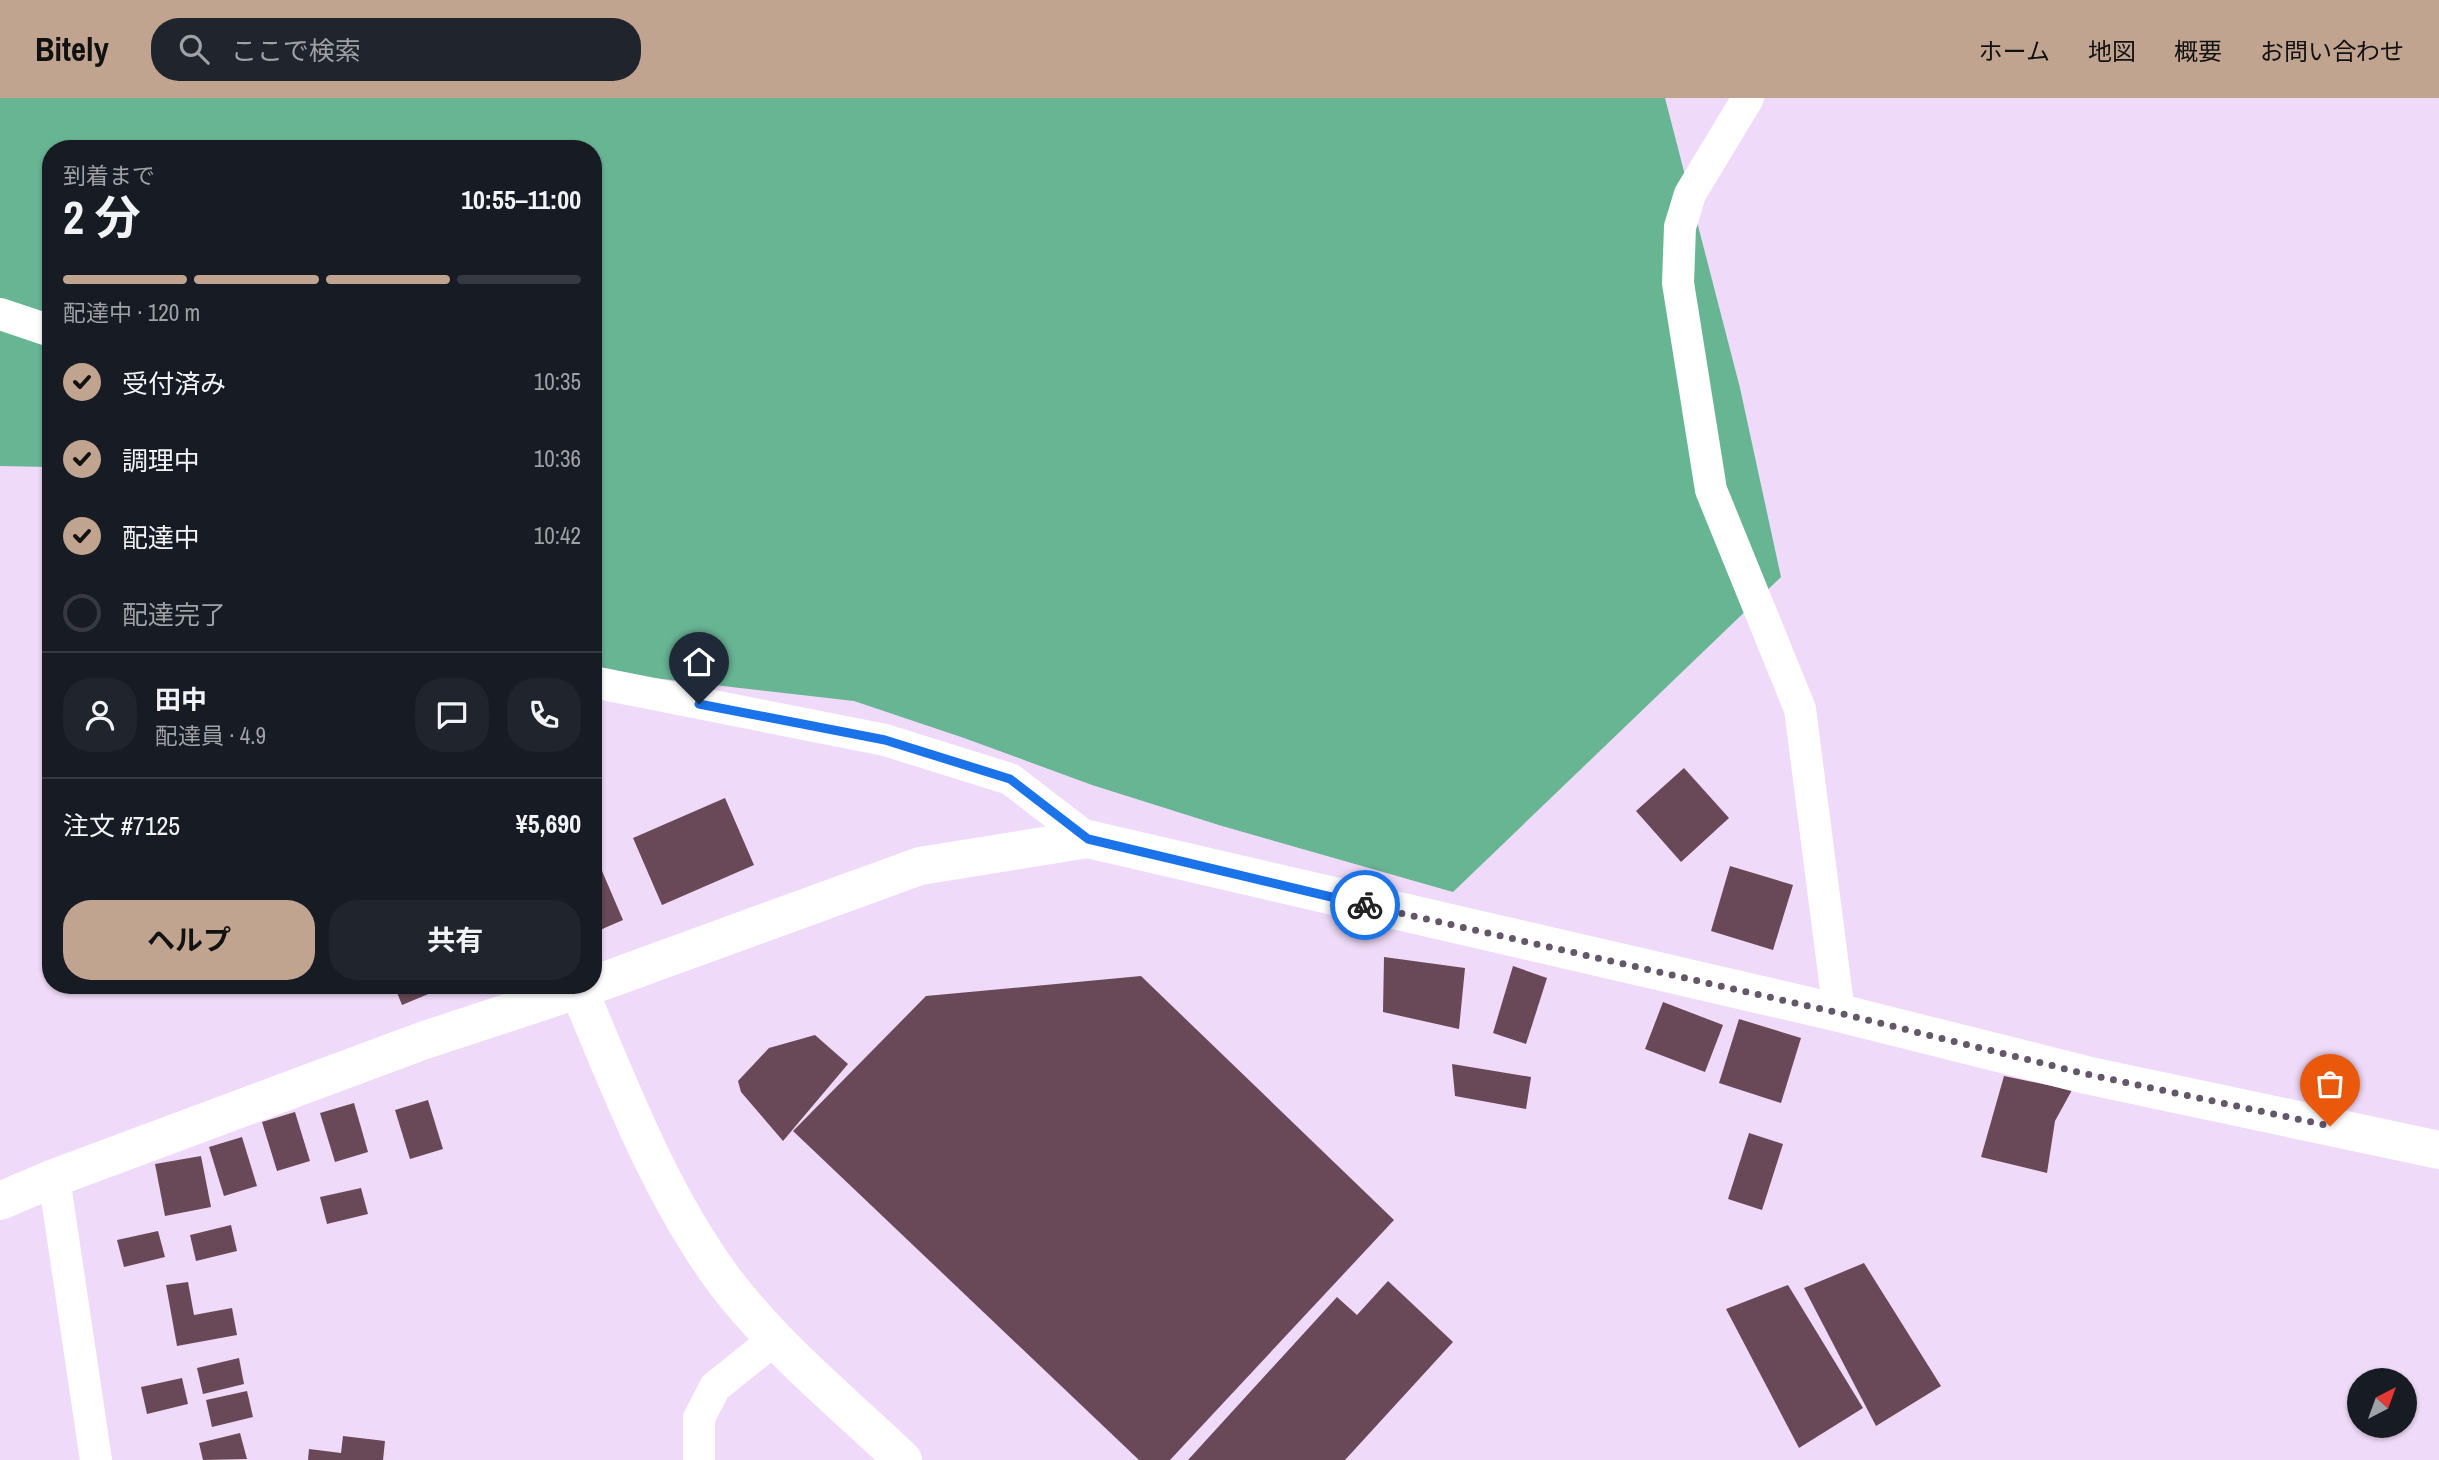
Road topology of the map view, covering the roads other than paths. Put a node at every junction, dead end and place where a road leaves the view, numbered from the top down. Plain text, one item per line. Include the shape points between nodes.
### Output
1 (1748, 98) edge
2 (0, 314) edge
3 (42, 328) edge
4 (602, 684) edge
5 (1088, 839) junction
6 (602, 982) edge
7 (566, 994) edge
8 (590, 994) edge
9 (1839, 1013) junction
10 (2439, 1150) edge
11 (54, 1178) junction
12 (0, 1201) edge
13 (775, 1339) junction
14 (96, 1460) edge
15 (699, 1460) edge
16 (903, 1460) edge

1 - 9 street via 1690,194 1680,227 1678,283 1711,490 1800,709
2 - 3 street
4 - 5 street via 885,740 1010,779
5 - 6 street via 920,866
5 - 9 street
7 - 11 street via 422,1041
8 - 13 street via 619,1086 675,1203 724,1280
9 - 10 street via 2086,1074
11 - 12 street
11 - 14 street
13 - 15 street via 715,1387 699,1418
13 - 16 street

